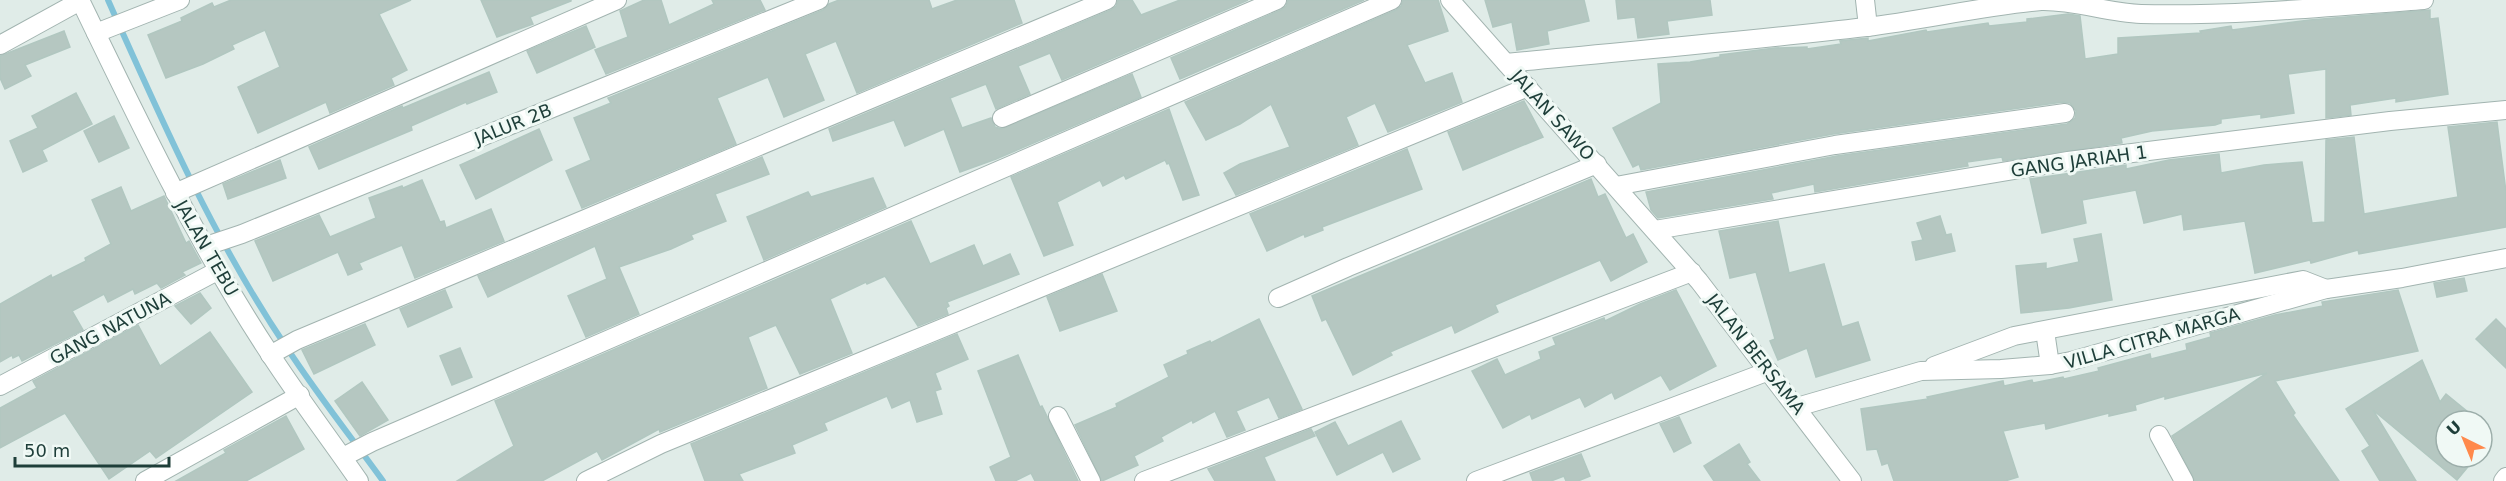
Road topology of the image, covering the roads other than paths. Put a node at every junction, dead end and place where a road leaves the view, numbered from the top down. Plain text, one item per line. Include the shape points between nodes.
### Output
1 (80, 0) edge
2 (180, 0) edge
3 (617, 0) edge
4 (819, 0) edge
5 (1107, 0) edge
6 (1277, 0) edge
7 (1392, 0) edge
8 (1450, 0) edge
9 (1865, 0) edge
10 (2424, 0) edge
11 (1868, 27) junction
12 (103, 30) junction
13 (0, 45) edge
14 (1506, 63) junction
15 (1528, 87) junction
16 (2506, 110) edge
17 (2064, 113) dead end
18 (1002, 118) dead end
19 (1597, 165) junction
20 (1616, 186) junction
21 (180, 190) junction
22 (1654, 230) junction
23 (209, 245) junction
24 (2506, 258) edge
25 (219, 270) junction
26 (1692, 272) junction
27 (2326, 289) junction
28 (1278, 298) dead end
29 (2045, 331) junction
30 (274, 353) junction
31 (2050, 366) junction
32 (1769, 371) junction
33 (1921, 371) junction
34 (0, 386) edge
35 (300, 395) junction
36 (1797, 407) junction
37 (1058, 416) dead end
38 (2159, 435) dead end
39 (347, 456) junction
40 (2506, 477) edge
41 (145, 481) edge
42 (359, 481) edge
43 (586, 481) edge
44 (1091, 481) edge
45 (1144, 481) edge
46 (1476, 481) edge
47 (1852, 481) edge
48 (2184, 481) edge
49 (2503, 481) edge

1 - 12 street, JALAN TEBU
1 - 13 street
2 - 12 street
3 - 21 street
4 - 23 street, JALUR 2B
5 - 30 street
6 - 18 street
7 - 39 street
8 - 14 street, JALAN SAWO
9 - 11 street
10 - 11 street via 2252,14 2122,13 2076,3 2040,1
11 - 14 street
12 - 21 street, JALAN TEBU
14 - 15 street, JALAN SAWO
15 - 19 street, JALAN SAWO
15 - 43 street via 661,444
16 - 22 street, GANG JARIAH 1 via 2068,161
17 - 20 street via 1835,145
19 - 20 street, JALAN SAWO
19 - 28 street
20 - 22 street, JALAN SAWO
21 - 23 street, JALAN TEBU
22 - 26 street, JALAN BERSAMA
23 - 25 street, JALAN TEBU
24 - 27 street, VILLA CITRA MARGA
25 - 30 street, JALAN TEBU
25 - 34 street, GANG NATUNA
26 - 32 street, JALAN BERSAMA
26 - 45 street
27 - 29 street via 2303,280
27 - 31 street, VILLA CITRA MARGA
29 - 31 street
29 - 33 street via 2014,336
30 - 35 street, JALAN TEBU
31 - 33 street, VILLA CITRA MARGA
32 - 36 street, JALAN BERSAMA
32 - 46 street
33 - 36 street, VILLA CITRA MARGA
35 - 39 street, JALAN TEBU
35 - 41 street
36 - 47 street, JALAN BERSAMA
37 - 44 street
38 - 48 street
39 - 42 street, JALAN TEBU
40 - 49 street

